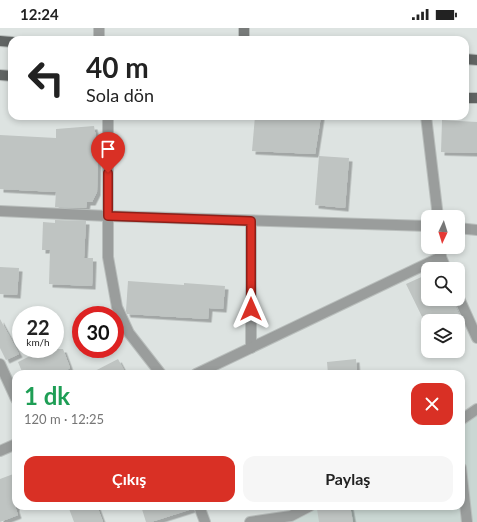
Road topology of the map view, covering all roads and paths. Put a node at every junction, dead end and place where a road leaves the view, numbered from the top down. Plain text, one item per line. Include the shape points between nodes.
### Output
1 (108, 120) edge
2 (426, 120) edge
3 (437, 210) edge
4 (0, 211) edge
5 (108, 216) junction
6 (251, 221) junction
7 (421, 226) edge
8 (465, 229) edge
9 (477, 230) edge
10 (436, 254) edge
11 (463, 306) edge
12 (477, 338) edge
13 (251, 348) junction
14 (0, 364) edge
15 (158, 370) edge
16 (204, 370) edge
17 (12, 390) edge
18 (477, 409) edge
19 (465, 417) edge
20 (12, 446) edge
21 (0, 451) edge
22 (465, 504) edge
23 (200, 510) edge
24 (303, 510) edge
25 (205, 522) edge
26 (250, 522) edge
27 (467, 522) edge

1 - 5 street
2 - 3 street
4 - 5 street
5 - 6 street
5 - 15 street via 108,257 117,307 129,333
6 - 7 street
6 - 13 street
8 - 9 street
10 - 13 street
11 - 12 street
13 - 16 street
14 - 17 street
18 - 19 street
20 - 21 street
22 - 27 street
23 - 25 street
24 - 26 street via 292,516

